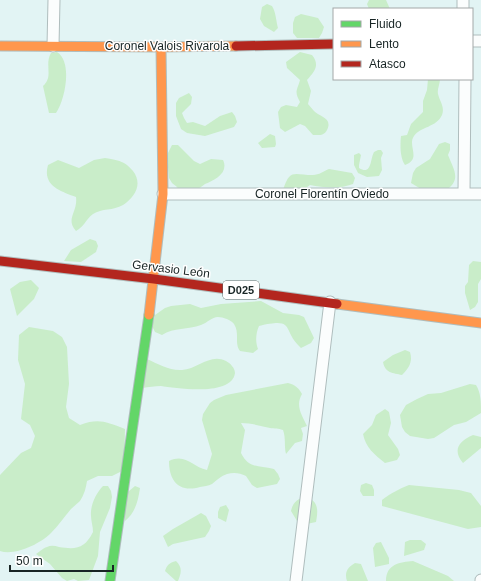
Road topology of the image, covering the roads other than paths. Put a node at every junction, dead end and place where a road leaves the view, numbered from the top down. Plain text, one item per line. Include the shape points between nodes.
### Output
1 (54, 0) edge
2 (333, 44) edge
3 (0, 46) edge
4 (52, 46) junction
5 (161, 47) junction
6 (464, 80) edge
7 (464, 193) junction
8 (163, 194) junction
9 (481, 194) edge
10 (0, 261) edge
11 (154, 279) junction
12 (330, 302) junction
13 (481, 323) edge
14 (110, 581) edge
15 (296, 581) edge

1 - 4 street
2 - 5 street, Coronel Valois Rivarola
3 - 4 street, Coronel Valois Rivarola
4 - 5 street, Coronel Valois Rivarola
5 - 8 street
6 - 7 street
7 - 8 street, Coronel Florentín Oviedo
7 - 9 street, Coronel Florentín Oviedo
8 - 11 street
10 - 11 street, Gervasio León / D025
11 - 12 street, Gervasio León / D025
11 - 14 street
12 - 13 street, Gervasio León / D025
12 - 15 street

